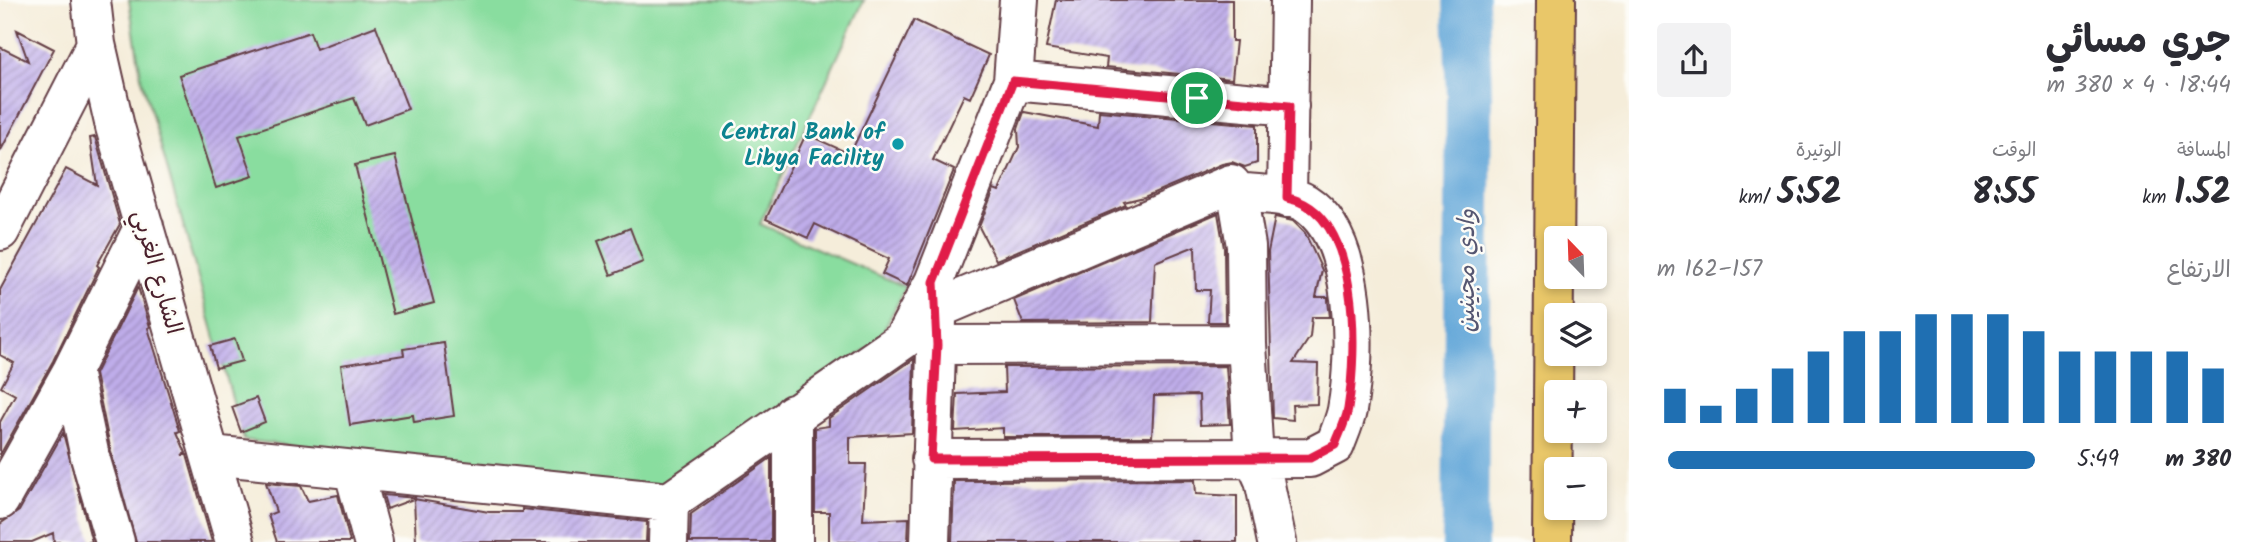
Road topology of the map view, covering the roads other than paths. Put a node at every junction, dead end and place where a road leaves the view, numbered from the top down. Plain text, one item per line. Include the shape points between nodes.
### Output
1 (91, 0) edge
2 (1019, 0) edge
3 (1290, 0) edge
4 (1556, 0) edge
5 (96, 44) junction
6 (1013, 81) junction
7 (1289, 106) junction
8 (1237, 192) junction
9 (1287, 198) junction
10 (145, 226) junction
11 (0, 231) edge
12 (936, 312) junction
13 (1247, 344) junction
14 (72, 371) junction
15 (793, 414) junction
16 (211, 455) junction
17 (1254, 458) junction
18 (931, 459) junction
19 (354, 472) junction
20 (0, 500) edge
21 (669, 502) junction
22 (115, 542) edge
23 (235, 542) edge
24 (373, 542) edge
25 (668, 542) edge
26 (793, 542) edge
27 (930, 542) edge
28 (1277, 542) edge
29 (1552, 542) edge

1 - 5 street, الشارع الغربي
2 - 6 street
3 - 7 street
4 - 29 highway
5 - 10 street, الشارع الغربي
5 - 11 street
6 - 7 street
6 - 12 street
7 - 9 street
8 - 9 street
8 - 12 street via 1231,184 1208,193
8 - 13 street via 1246,246
9 - 17 street via 1314,209 1335,236 1349,282 1348,411 1335,445 1310,458
10 - 14 street
10 - 16 street, الشارع الغربي
12 - 13 street
12 - 15 street via 903,340
12 - 18 street
13 - 17 street
14 - 20 street
14 - 22 street via 90,457
15 - 21 street
15 - 26 street
16 - 19 street
16 - 23 street, الشارع الغربي
17 - 18 street
17 - 28 street via 1264,480
18 - 27 street
19 - 21 street
19 - 24 street
21 - 25 street

